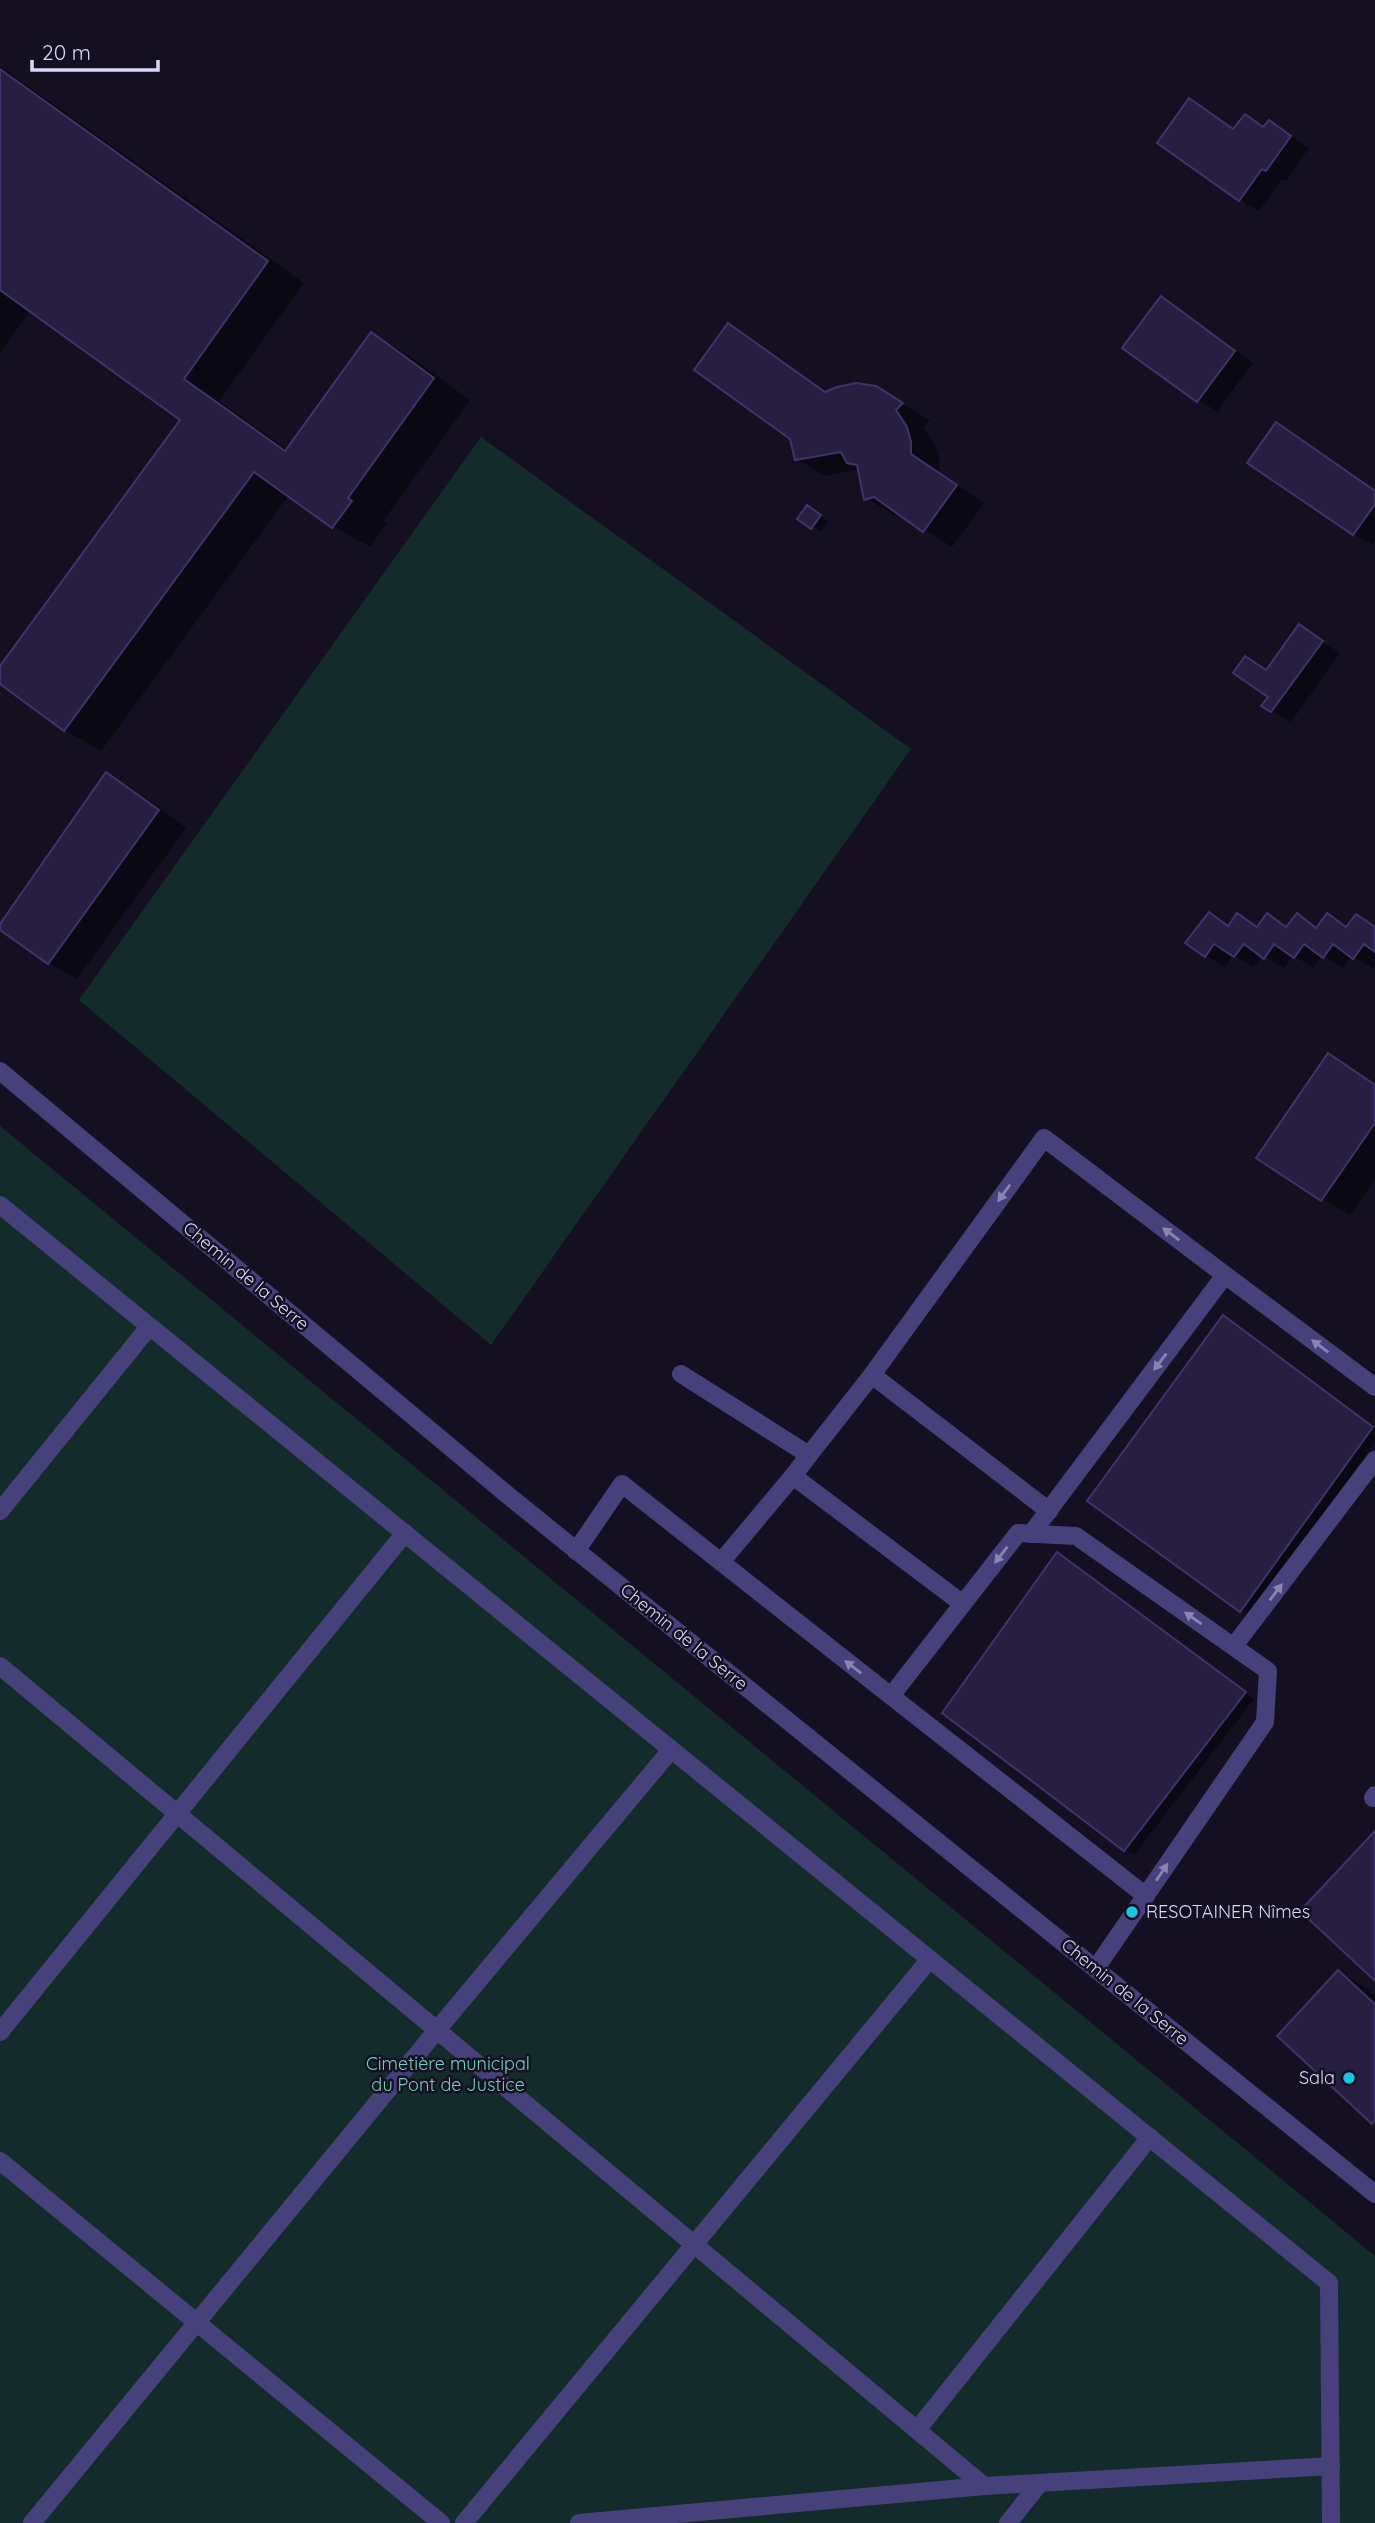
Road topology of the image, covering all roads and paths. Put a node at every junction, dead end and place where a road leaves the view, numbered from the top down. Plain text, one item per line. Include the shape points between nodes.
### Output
1 (0, 1071) edge
2 (0, 1205) edge
3 (1225, 1275) junction
4 (149, 1326) junction
5 (681, 1374) dead end
6 (872, 1375) junction
7 (1375, 1387) edge
8 (809, 1455) junction
9 (1375, 1461) edge
10 (793, 1476) junction
11 (0, 1510) edge
12 (1049, 1511) junction
13 (405, 1534) junction
14 (1031, 1534) junction
15 (576, 1551) junction
16 (721, 1562) junction
17 (963, 1604) junction
18 (1234, 1646) junction
19 (0, 1665) edge
20 (891, 1696) junction
21 (671, 1750) junction
22 (178, 1814) junction
23 (1146, 1896) junction
24 (930, 1959) junction
25 (1096, 1968) junction
26 (437, 2030) junction
27 (0, 2032) edge
28 (1150, 2137) junction
29 (0, 2161) edge
30 (1375, 2194) edge
31 (693, 2245) junction
32 (197, 2322) junction
33 (917, 2430) junction
34 (1331, 2466) junction
35 (1040, 2483) junction
36 (984, 2486) junction
37 (32, 2523) edge
38 (441, 2523) edge
39 (464, 2523) edge
40 (579, 2523) edge
41 (1008, 2523) edge
42 (1331, 2523) edge

1 - 15 street, Chemin de la Serre
2 - 4 street
3 -> 6 street via 1044,1138
7 -> 3 street
3 -> 12 street
4 - 11 street
4 - 13 street
5 - 8 street
6 - 8 street
6 - 12 street
8 - 10 street
18 -> 9 street
10 - 16 street
10 - 17 street
12 - 14 street
13 - 21 street
13 - 22 street
14 -> 17 street via 1018,1533
18 -> 14 street via 1076,1536
15 - 16 street via 622,1484
15 - 25 street, Chemin de la Serre
20 -> 16 street
17 - 20 street
23 -> 18 street via 1265,1721 1268,1671
19 - 22 street
20 - 23 street
21 - 24 street
21 - 26 street
22 - 26 street
22 - 27 street
23 - 25 street
24 - 28 street
24 - 31 street
25 - 30 street, Chemin de la Serre
26 - 31 street
26 - 32 street
28 - 33 street
28 - 34 street via 1329,2283
29 - 32 street
31 - 33 street
31 - 39 street
32 - 37 street
32 - 38 street
33 - 36 street
34 - 35 street
34 - 42 street
35 - 36 street
35 - 41 street
36 - 40 street

